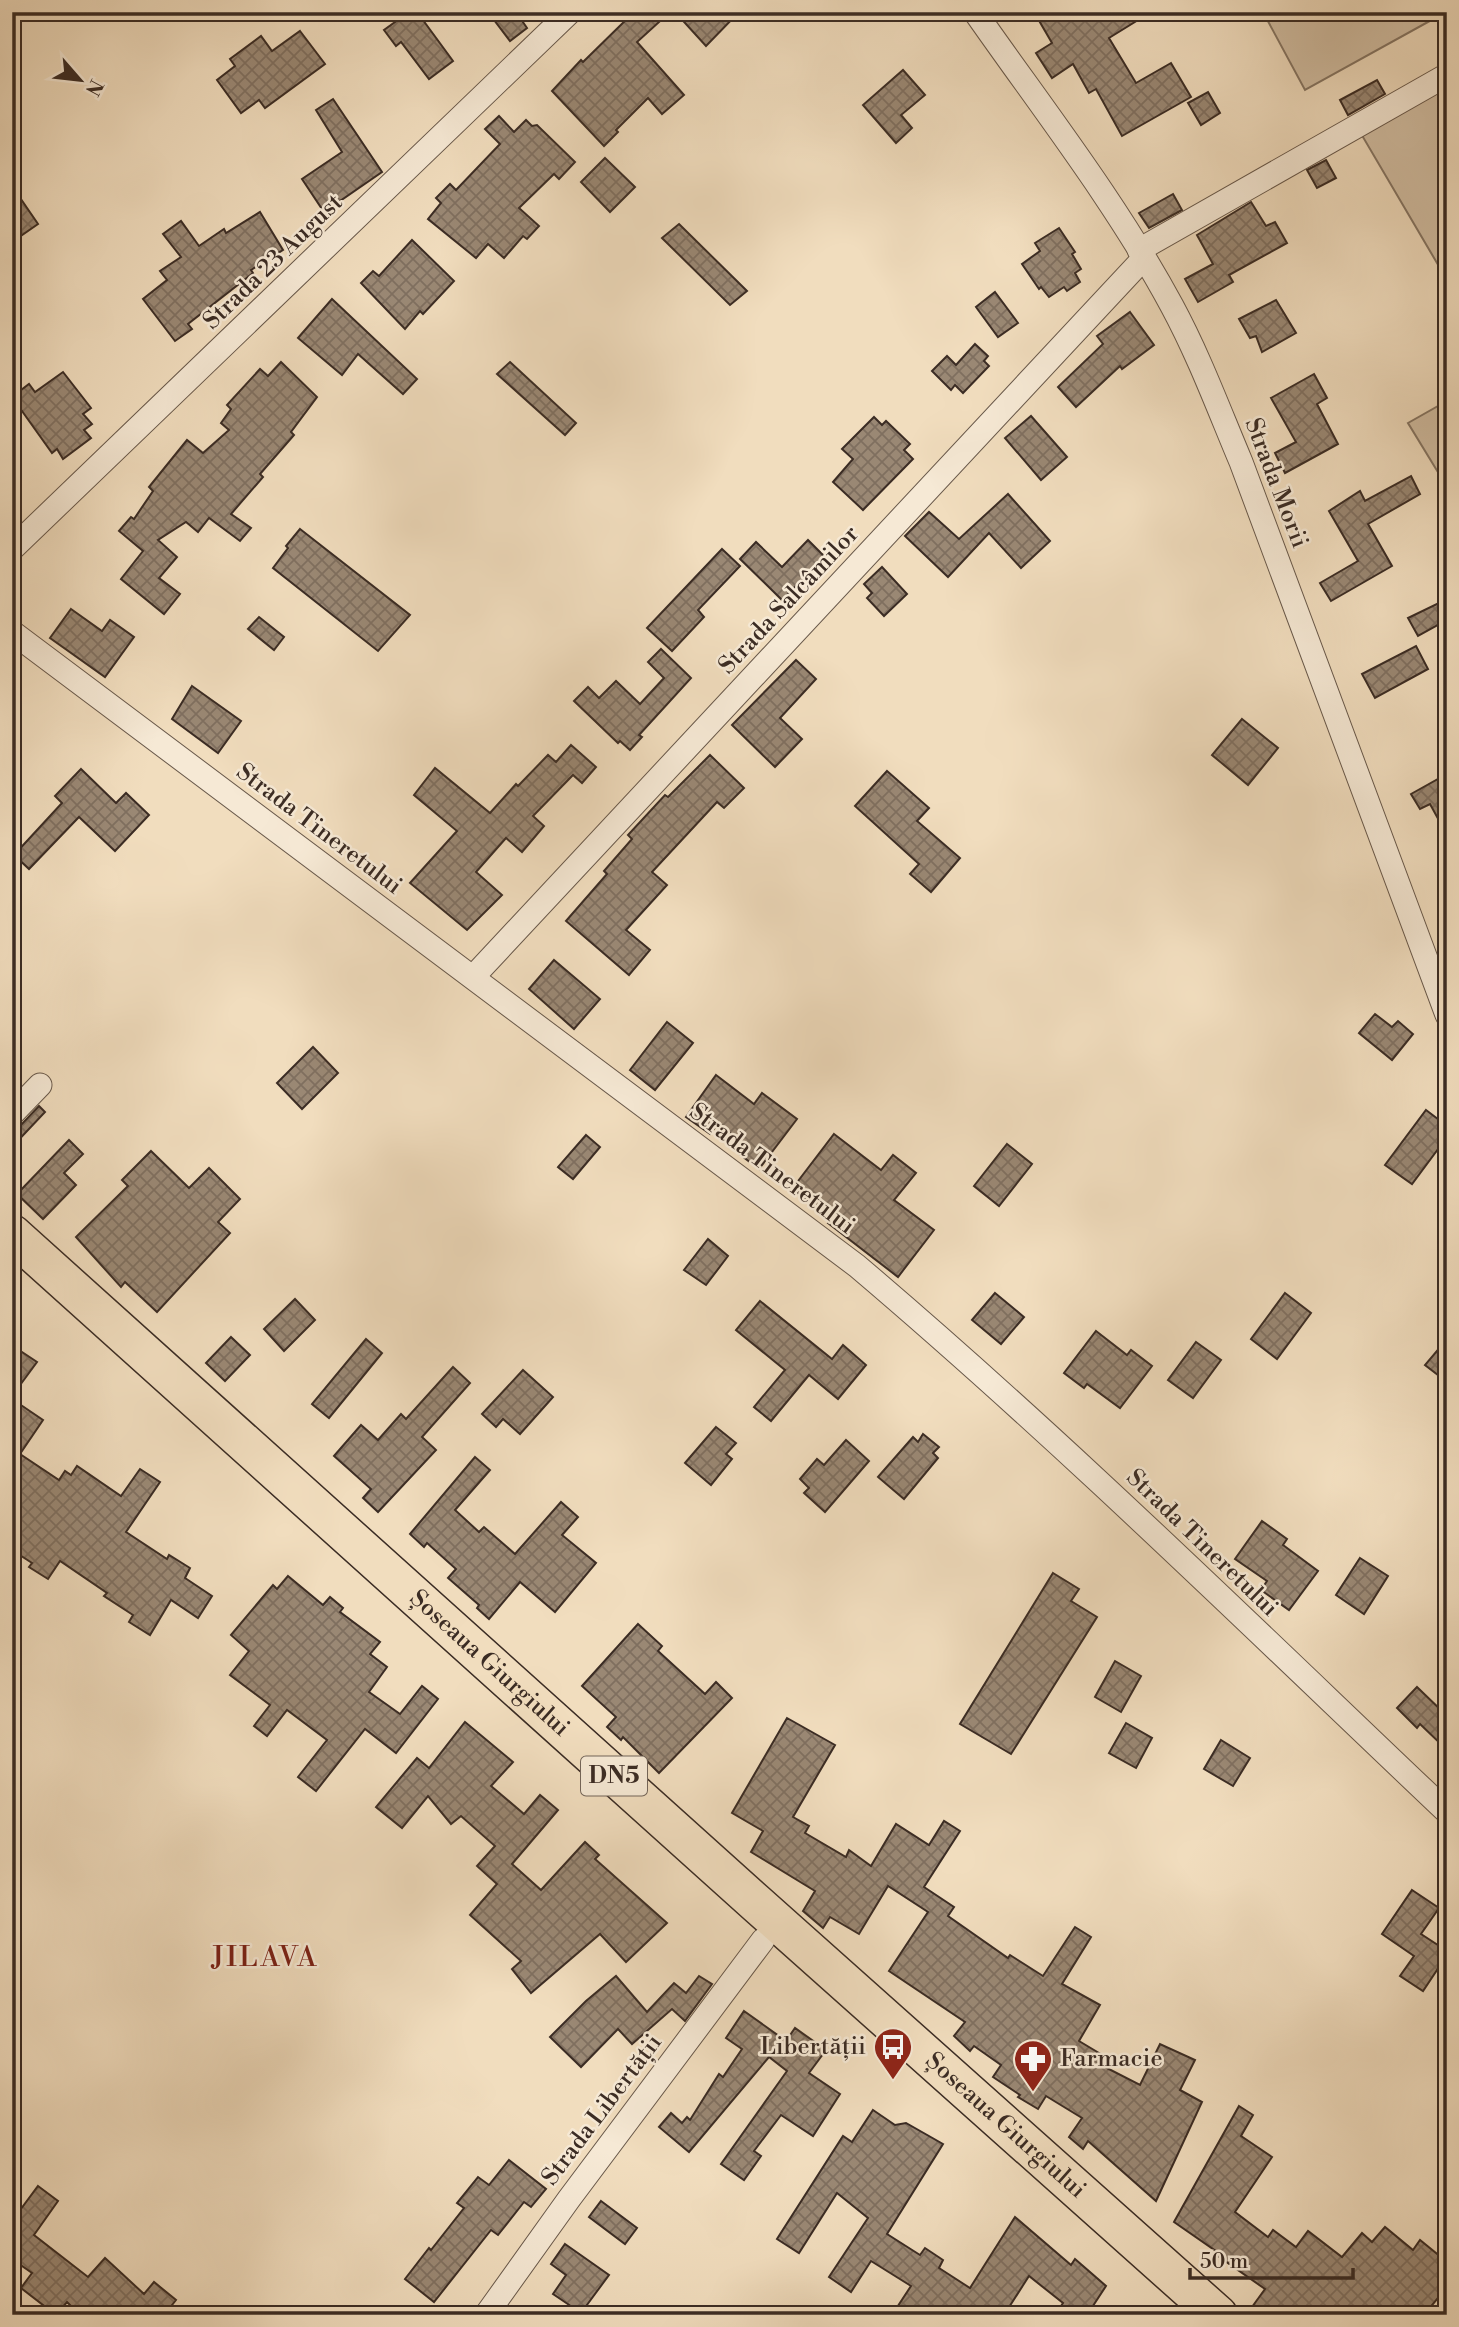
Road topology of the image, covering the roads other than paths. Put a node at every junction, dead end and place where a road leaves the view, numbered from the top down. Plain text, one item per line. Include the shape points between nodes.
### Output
1 (570, 12) edge
2 (975, 12) edge
3 (1447, 75) edge
4 (1141, 254) junction
5 (12, 549) edge
6 (12, 632) edge
7 (473, 977) junction
8 (1447, 1015) edge
9 (40, 1085) dead end
10 (12, 1114) edge
11 (12, 1234) edge
12 (12, 1267) edge
13 (1447, 1812) edge
14 (763, 1940) junction
15 (486, 2315) edge
16 (1184, 2315) edge
17 (1218, 2315) edge

1 - 5 street, Strada 23 August
2 - 4 street, Strada Morii
3 - 4 street, Strada Salcâmilor
4 - 7 street, Strada Salcâmilor
4 - 8 street, Strada Morii via 1172,306 1241,462
6 - 7 street, Strada Tineretului
7 - 13 street, Strada Tineretului via 857,1266 940,1336
9 - 10 street
11 - 17 highway, Șoseaua Giurgiului / DN5
12 - 14 highway, Șoseaua Giurgiului / DN5
14 - 15 street, Strada Libertății
14 - 16 highway, Șoseaua Giurgiului / DN5

